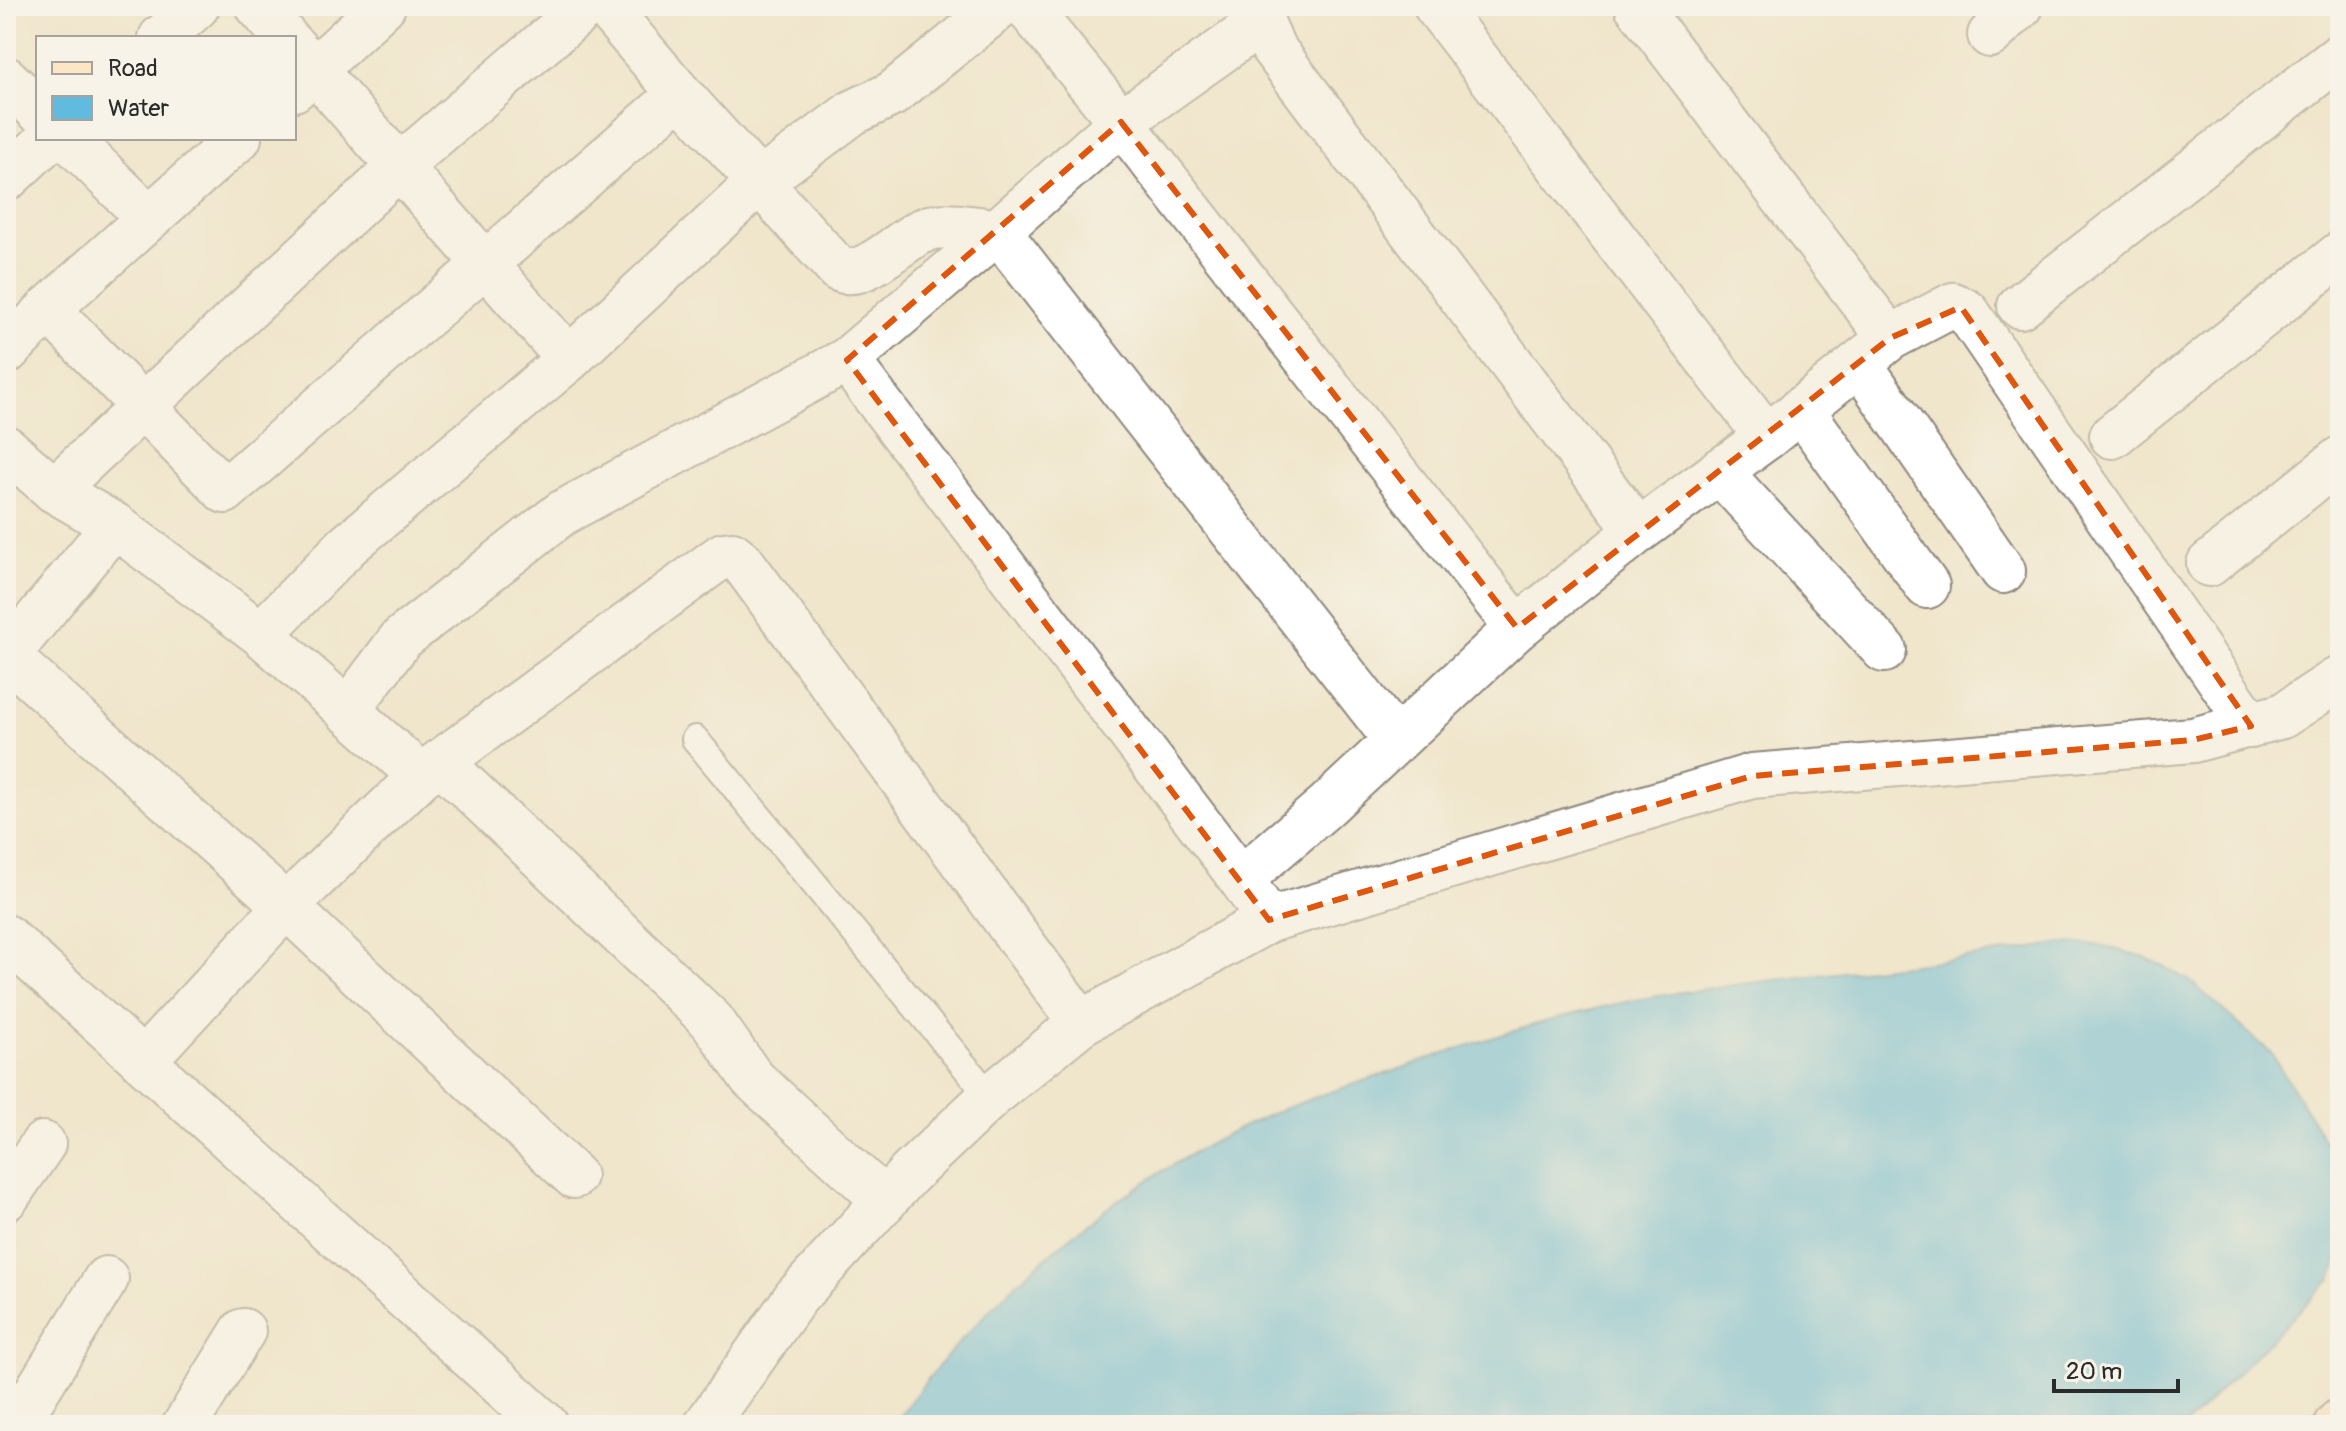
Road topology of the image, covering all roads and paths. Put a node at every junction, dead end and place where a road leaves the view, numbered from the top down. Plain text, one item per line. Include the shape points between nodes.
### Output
1 (197, 6) edge
2 (258, 6) edge
3 (383, 6) edge
4 (586, 6) edge
5 (605, 6) edge
6 (1001, 6) edge
7 (1026, 6) edge
8 (1436, 6) edge
9 (1637, 6) edge
10 (1265, 11) edge
11 (163, 36) edge
12 (284, 36) edge
13 (2340, 56) edge
14 (301, 68) edge
15 (6, 79) edge
16 (680, 94) junction
17 (36, 108) edge
18 (1121, 122) junction
19 (48, 140) edge
20 (70, 140) edge
21 (237, 140) edge
22 (400, 166) junction
23 (6, 179) edge
24 (758, 183) junction
25 (149, 218) junction
26 (998, 231) junction
27 (2340, 254) edge
28 (487, 263) junction
29 (2020, 306) dead end
30 (48, 309) junction
31 (1875, 350) junction
32 (6, 352) edge
33 (569, 359) junction
34 (847, 360) junction
35 (142, 405) junction
36 (1801, 409) junction
37 (2112, 436) dead end
38 (1767, 437) junction
39 (6, 448) edge
40 (2340, 459) edge
41 (1719, 471) junction
42 (54, 490) junction
43 (114, 525) junction
44 (1638, 531) junction
45 (2209, 564) dead end
46 (2003, 571) dead end
47 (1927, 586) dead end
48 (1517, 628) junction
49 (261, 634) junction
50 (1884, 650) dead end
51 (6, 656) edge
52 (2340, 678) edge
53 (347, 711) junction
54 (2251, 726) junction
55 (695, 739) dead end
56 (1395, 739) junction
57 (431, 769) junction
58 (1241, 879) junction
59 (286, 906) junction
60 (1269, 920) junction
61 (6, 937) edge
62 (1081, 1023) junction
63 (144, 1060) junction
64 (990, 1097) junction
65 (43, 1144) dead end
66 (574, 1176) dead end
67 (6, 1198) edge
68 (885, 1201) junction
69 (106, 1279) dead end
70 (243, 1331) dead end
71 (16, 1425) edge
72 (185, 1425) edge
73 (546, 1425) edge
74 (706, 1425) edge

1 - 11 street
2 - 12 street
3 - 14 street
4 - 22 street
5 - 16 street
6 - 24 street via 892,94 852,113
7 - 18 street
8 - 38 street
9 - 31 street
10 - 18 street
10 - 44 street via 1273,48
13 - 29 street
14 - 22 street
15 - 17 street
16 - 24 street
16 - 28 street
18 - 26 street
18 - 48 street
19 - 23 street
20 - 25 street
21 - 25 street
22 - 28 street
22 - 35 street
24 - 26 street via 847,273 861,270 934,226
24 - 33 street
25 - 30 street
26 - 34 street
26 - 56 street
27 - 37 street
28 - 33 street
28 - 35 street via 225,491
30 - 32 street
30 - 35 street
31 - 36 street
31 - 46 street
31 - 54 street via 1953,305 1967,312
33 - 49 street via 347,546
34 - 53 street via 562,513 401,639
34 - 58 street
35 - 42 street
36 - 38 street
36 - 47 street
38 - 41 street
39 - 42 street
40 - 45 street
41 - 44 street
41 - 50 street
42 - 43 street
43 - 49 street
43 - 51 street
44 - 48 street
48 - 56 street
49 - 53 street
51 - 59 street
52 - 54 street via 2282,716
53 - 57 street
54 - 60 street via 2193,740 1752,776
55 - 64 lane
56 - 58 street
57 - 59 street
57 - 62 street via 723,555 732,554
57 - 68 street via 712,1021 752,1078
58 - 60 street
59 - 63 street
59 - 66 street
60 - 62 street
61 - 63 street
62 - 64 street
63 - 73 street
64 - 68 street
65 - 67 street
68 - 74 street via 796,1297
69 - 71 street
70 - 72 street

